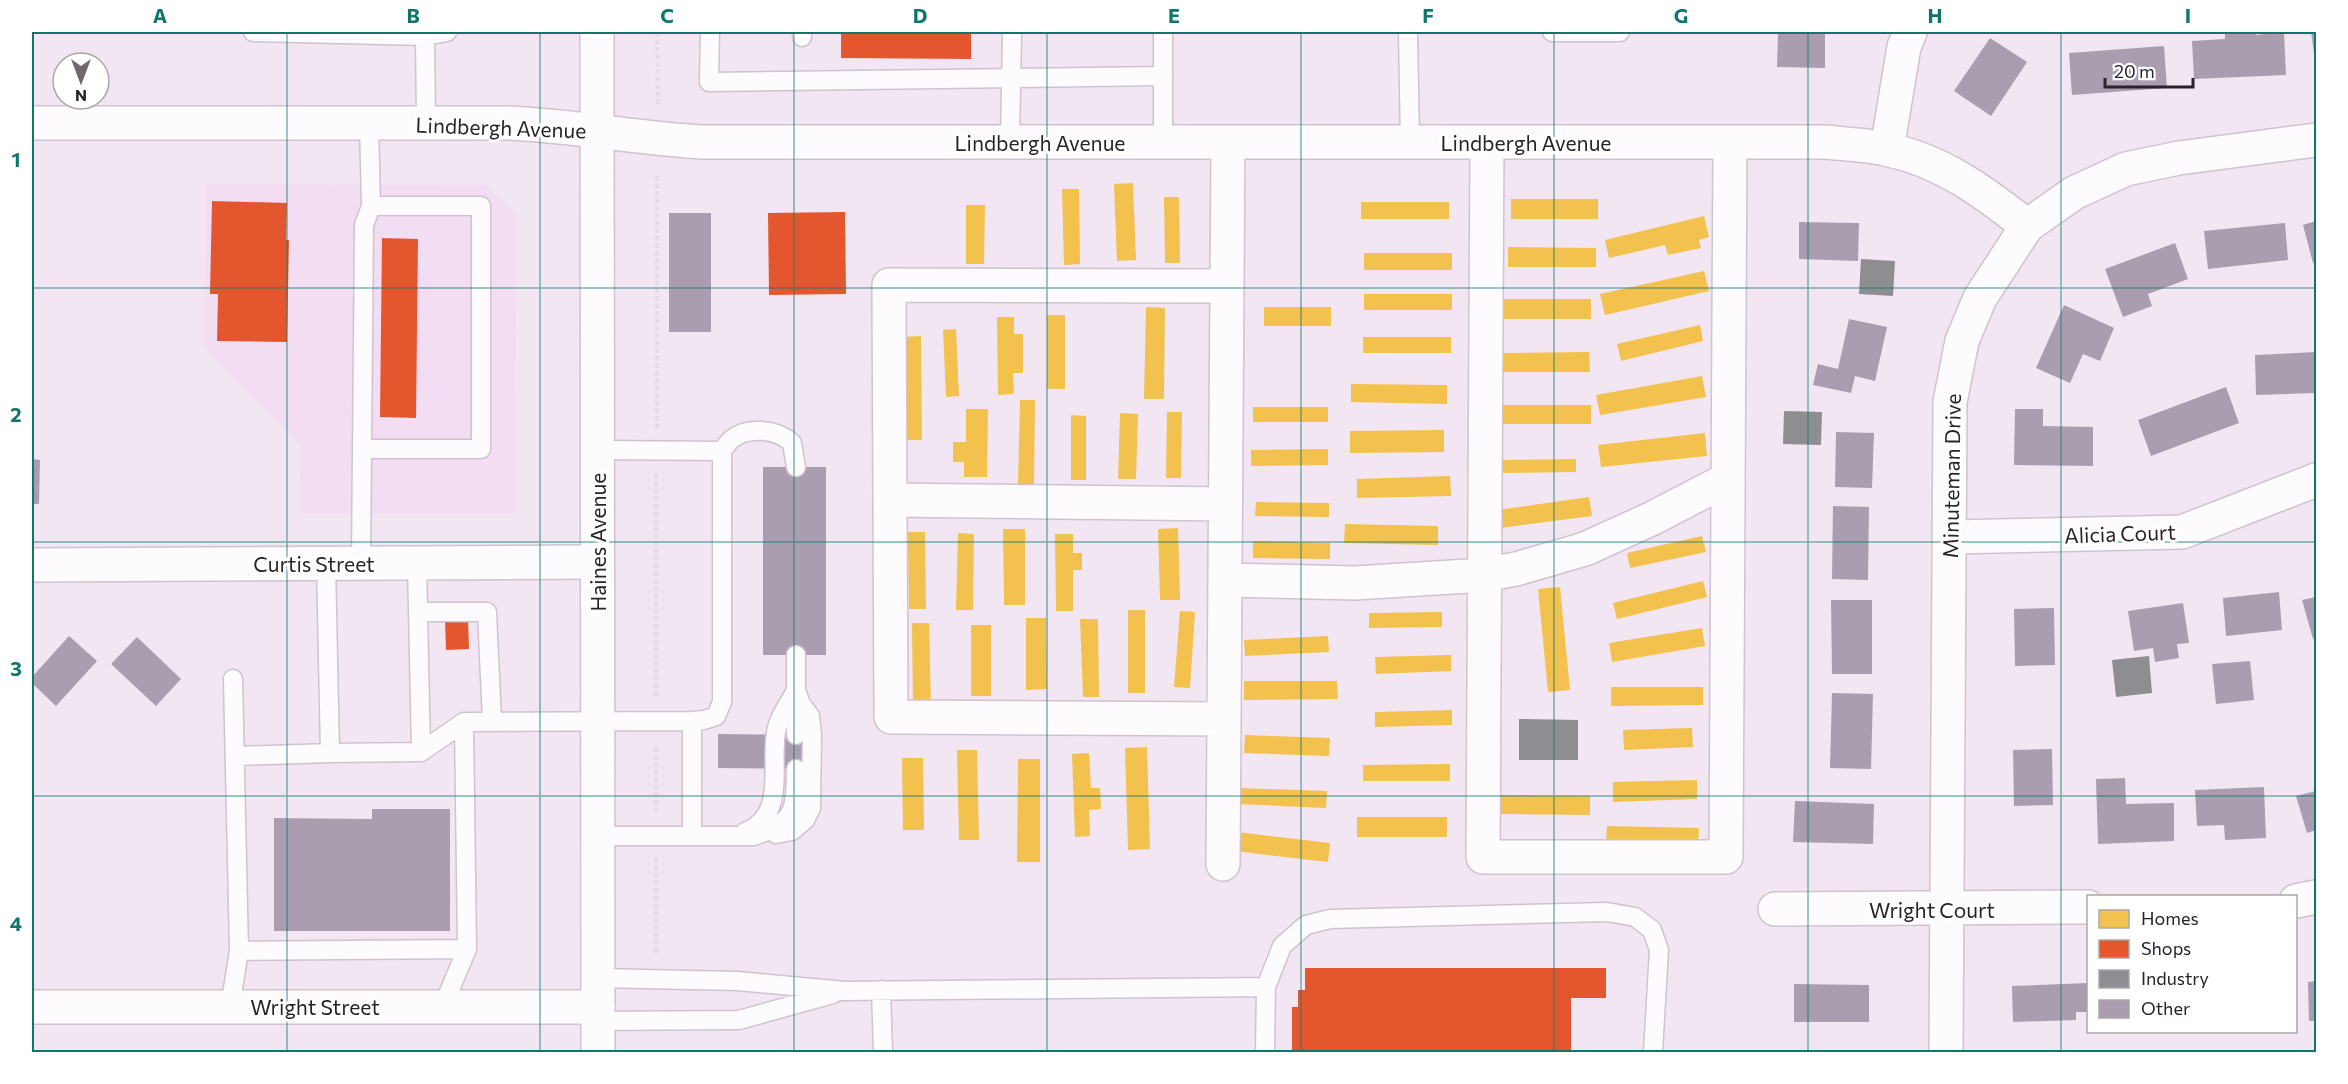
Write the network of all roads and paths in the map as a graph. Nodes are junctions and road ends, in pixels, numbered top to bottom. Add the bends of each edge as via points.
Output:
1 (253, 32) edge
2 (447, 32) edge
3 (597, 32) edge
4 (657, 32) edge
5 (710, 32) edge
6 (1012, 32) edge
7 (1163, 32) edge
8 (1408, 32) edge
9 (1552, 32) edge
10 (1620, 32) edge
11 (1910, 32) edge
12 (425, 36) junction
13 (1163, 76) junction
14 (1011, 78) junction
15 (658, 107) dead end
16 (32, 123) edge
17 (369, 123) junction
18 (426, 123) junction
19 (597, 131) junction
20 (2316, 140) edge
21 (1010, 142) junction
22 (1163, 142) junction
23 (1228, 142) junction
24 (1410, 142) junction
25 (1487, 142) junction
26 (1730, 142) junction
27 (1887, 149) junction
28 (657, 175) dead end
29 (371, 206) junction
30 (2027, 226) junction
31 (1227, 286) junction
32 (362, 449) junction
33 (597, 450) junction
34 (656, 451) junction
35 (722, 451) junction
36 (796, 467) dead end
37 (1728, 479) junction
38 (2316, 480) edge
39 (890, 500) junction
40 (1225, 504) junction
41 (1950, 537) junction
42 (597, 562) junction
43 (326, 563) junction
44 (361, 563) junction
45 (417, 563) junction
46 (32, 565) edge
47 (1484, 575) junction
48 (1225, 580) junction
49 (418, 612) junction
50 (796, 655) dead end
51 (233, 679) dead end
52 (796, 690) junction
53 (1224, 719) junction
54 (597, 720) junction
55 (492, 721) junction
56 (656, 721) junction
57 (692, 721) junction
58 (464, 722) junction
59 (796, 735) dead end
60 (421, 752) junction
61 (330, 753) junction
62 (236, 756) junction
63 (796, 769) dead end
64 (598, 836) junction
65 (656, 836) junction
66 (692, 836) junction
67 (745, 836) junction
68 (1223, 864) dead end
69 (2316, 897) edge
70 (2297, 901) edge
71 (2087, 907) edge
72 (1775, 909) dead end
73 (1946, 909) junction
74 (467, 949) junction
75 (240, 951) junction
76 (656, 979) junction
77 (1266, 987) junction
78 (881, 990) junction
79 (844, 991) junction
80 (443, 1006) junction
81 (32, 1007) edge
82 (230, 1007) junction
83 (598, 1015) edge
84 (884, 1053) edge
85 (1265, 1053) edge
86 (1653, 1053) edge
87 (1946, 1053) edge

1 - 12 lane
2 - 12 lane
3 - 19 street, Haines Avenue
4 - 15 path
5 - 14 lane via 709,82
6 - 14 lane
7 - 13 lane
8 - 24 lane
9 - 10 lane
11 - 27 street
12 - 18 lane
13 - 14 lane
13 - 22 lane
14 - 21 lane
16 - 17 street, Lindbergh Avenue
17 - 18 street, Lindbergh Avenue
17 - 29 lane
18 - 19 street, Lindbergh Avenue via 509,123
19 - 21 street, Lindbergh Avenue via 702,142
19 - 33 street, Haines Avenue
20 - 30 street, Minuteman Drive via 2179,158 2126,170 2074,193
21 - 22 street, Lindbergh Avenue
22 - 23 street, Lindbergh Avenue
23 - 24 street, Lindbergh Avenue
23 - 31 street
24 - 25 street, Lindbergh Avenue
25 - 26 street, Lindbergh Avenue
25 - 47 street
26 - 27 street, Lindbergh Avenue via 1825,142
26 - 37 street
27 - 30 street, Lindbergh Avenue via 1944,168 1983,191
28 - 34 path
29 - 32 lane via 364,225
29 - 32 lane via 481,206 481,450
30 - 41 street, Minuteman Drive via 1980,298 1962,341 1950,402
31 - 39 street via 889,285
31 - 40 street
32 - 44 lane
33 - 34 lane
33 - 42 street, Haines Avenue
34 - 35 lane
34 - 56 path
35 - 36 lane via 731,439 746,432 776,432 792,443
35 - 57 lane via 722,702 716,716
37 - 47 street via 1585,549
37 - 47 street via 1726,856 1483,856
38 - 41 street, Alicia Court via 2182,532
39 - 40 street
39 - 53 street via 891,717
40 - 48 street
41 - 73 street, Minuteman Drive
42 - 45 street, Curtis Street
42 - 54 street, Haines Avenue
43 - 44 street, Curtis Street
43 - 46 street, Curtis Street
43 - 61 lane
44 - 45 street, Curtis Street
45 - 49 lane
47 - 48 street via 1355,583
48 - 53 street
49 - 55 lane via 487,612
49 - 60 lane
50 - 52 lane
51 - 62 lane
52 - 59 lane
52 - 67 lane via 780,715 776,734 774,799 765,818
52 - 67 lane via 810,716 811,808 805,820 792,831
53 - 68 street
54 - 55 lane
54 - 56 lane
54 - 64 street, Haines Avenue
55 - 58 lane
56 - 57 lane
56 - 65 path
57 - 66 lane
58 - 60 lane
58 - 74 lane
60 - 61 lane
61 - 62 lane
62 - 75 lane
63 - 67 lane via 795,802 788,818 771,830
64 - 65 lane
64 - 83 street, Haines Avenue
65 - 66 lane
65 - 76 path
66 - 67 lane
69 - 70 street
71 - 73 street, Wright Court
72 - 73 street, Wright Court
73 - 87 street, Minuteman Drive
74 - 75 lane
74 - 80 lane
75 - 82 lane
76 - 79 lane via 737,981
76 - 83 lane
77 - 78 lane
77 - 85 lane
77 - 86 lane via 1282,946 1306,926 1330,919 1607,912 1625,915 1635,917 1652,930 1659,950
78 - 79 lane
78 - 84 lane
79 - 83 lane via 738,1020
80 - 82 street, Wright Street
80 - 83 street, Wright Street
81 - 82 street, Wright Street

